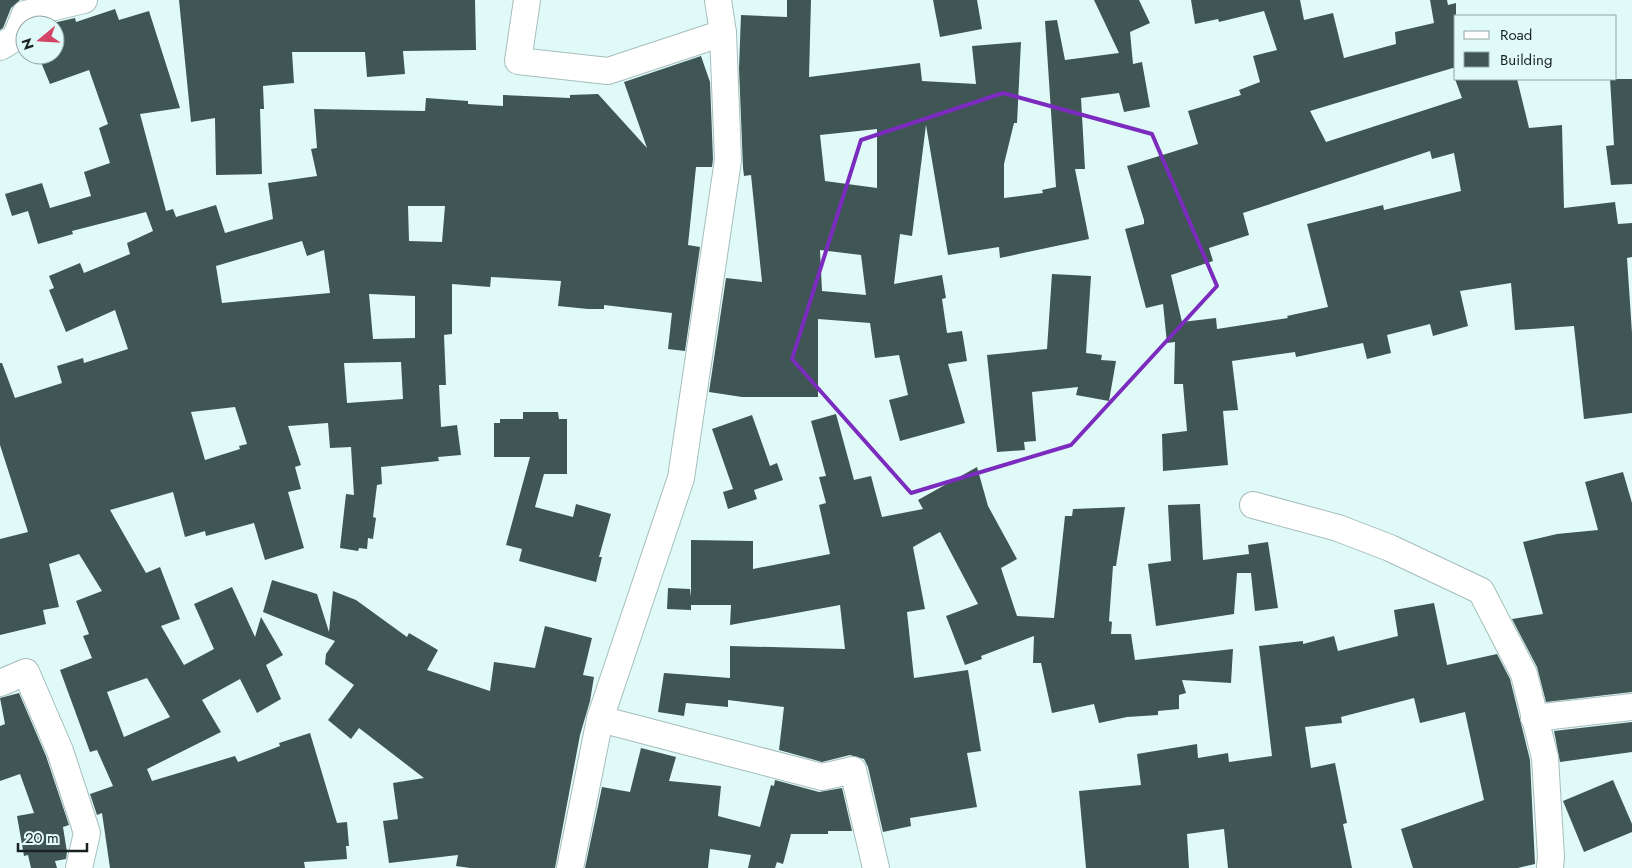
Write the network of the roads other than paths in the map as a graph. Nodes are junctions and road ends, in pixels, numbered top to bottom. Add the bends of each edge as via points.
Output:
1 (84, 0) edge
2 (527, 0) edge
3 (718, 0) edge
4 (723, 33) junction
5 (0, 47) edge
6 (1253, 505) dead end
7 (0, 683) edge
8 (1632, 707) edge
9 (1534, 718) junction
10 (600, 719) junction
11 (79, 868) edge
12 (570, 868) edge
13 (876, 868) edge
14 (1550, 868) edge

1 - 5 street via 25,14 15,38
2 - 4 street via 518,61 608,71
3 - 4 street
4 - 10 street via 728,160 681,478
6 - 9 street via 1338,528 1390,548 1481,591 1524,674
7 - 11 street via 26,672 35,688 87,832
8 - 9 street
9 - 14 street via 1545,758 1552,856
10 - 12 street
10 - 13 street via 822,777 853,770

